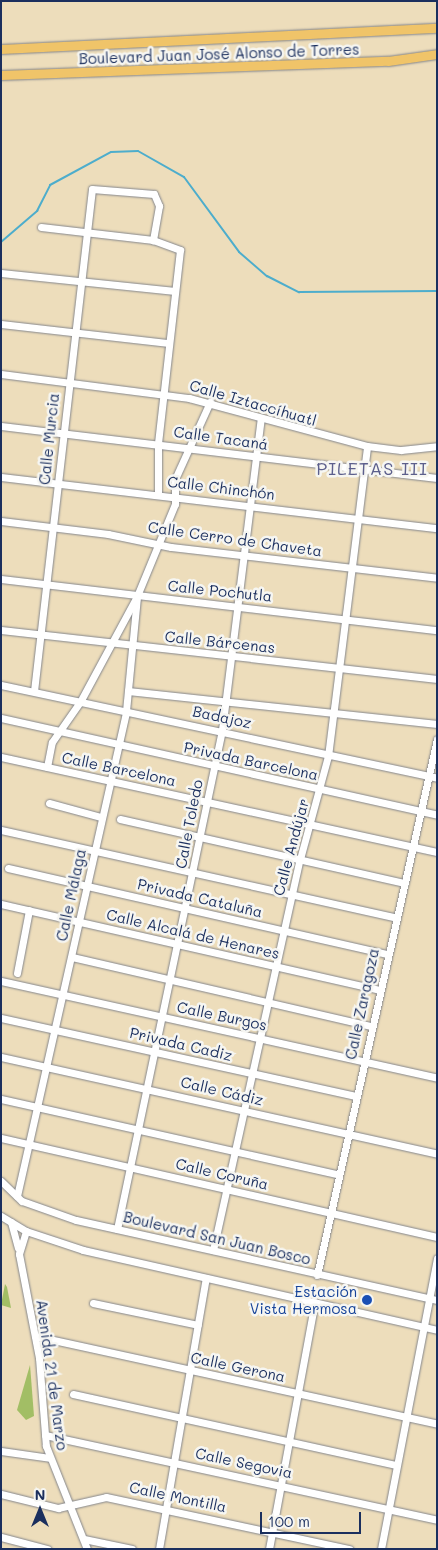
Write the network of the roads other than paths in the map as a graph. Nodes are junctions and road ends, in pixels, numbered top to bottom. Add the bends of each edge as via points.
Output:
1 (437, 28) edge
2 (1, 49) edge
3 (437, 54) edge
4 (1, 75) edge
5 (41, 228) dead end
6 (86, 232) junction
7 (153, 240) junction
8 (1, 273) edge
9 (80, 282) junction
10 (175, 292) junction
11 (1, 324) edge
12 (75, 332) junction
13 (169, 343) junction
14 (1, 374) edge
15 (70, 383) junction
16 (163, 394) junction
17 (210, 402) junction
18 (261, 419) junction
19 (1, 426) edge
20 (63, 433) junction
21 (158, 444) junction
22 (194, 446) junction
23 (367, 446) junction
24 (437, 446) edge
25 (257, 457) junction
26 (364, 470) junction
27 (1, 477) edge
28 (437, 478) edge
29 (58, 484) junction
30 (158, 493) junction
31 (176, 497) junction
32 (250, 505) junction
33 (359, 519) junction
34 (1, 521) edge
35 (53, 527) junction
36 (437, 528) edge
37 (159, 545) junction
38 (244, 555) junction
39 (354, 569) junction
40 (437, 578) edge
41 (1, 579) edge
42 (47, 585) junction
43 (137, 596) junction
44 (238, 607) junction
45 (348, 620) junction
46 (1, 630) edge
47 (437, 630) edge
48 (40, 635) junction
49 (111, 644) junction
50 (133, 646) junction
51 (232, 657) junction
52 (342, 668) junction
53 (437, 679) edge
54 (1, 685) edge
55 (128, 691) junction
56 (34, 692) junction
57 (80, 702) junction
58 (226, 704) junction
59 (126, 711) junction
60 (335, 715) junction
61 (1, 718) edge
62 (437, 724) edge
63 (222, 730) junction
64 (59, 732) junction
65 (437, 738) edge
66 (118, 747) junction
67 (328, 756) junction
68 (1, 757) edge
69 (47, 767) junction
70 (214, 767) junction
71 (433, 778) edge
72 (110, 782) junction
73 (321, 791) junction
74 (206, 802) junction
75 (49, 804) dead end
76 (422, 812) junction
77 (437, 816) edge
78 (101, 817) junction
79 (120, 819) dead end
80 (310, 825) junction
81 (1, 830) edge
82 (199, 837) junction
83 (414, 847) junction
84 (94, 852) junction
85 (437, 852) edge
86 (300, 859) junction
87 (8, 868) dead end
88 (194, 873) junction
89 (405, 883) junction
90 (87, 888) junction
91 (292, 896) junction
92 (1, 904) edge
93 (187, 909) junction
94 (29, 910) junction
95 (395, 917) junction
96 (80, 923) junction
97 (284, 931) junction
98 (179, 943) junction
99 (387, 954) junction
100 (72, 958) junction
101 (277, 967) junction
102 (17, 973) dead end
103 (1, 981) edge
104 (171, 981) junction
105 (379, 990) junction
106 (64, 995) junction
107 (268, 1003) junction
108 (163, 1017) junction
109 (1, 1018) edge
110 (371, 1026) junction
111 (56, 1031) junction
112 (261, 1038) junction
113 (154, 1051) junction
114 (1, 1057) edge
115 (363, 1061) junction
116 (48, 1068) junction
117 (253, 1074) junction
118 (437, 1078) edge
119 (146, 1088) junction
120 (355, 1096) junction
121 (1, 1099) edge
122 (38, 1107) junction
123 (245, 1110) junction
124 (138, 1130) junction
125 (347, 1133) junction
126 (1, 1138) edge
127 (29, 1145) junction
128 (235, 1151) junction
129 (437, 1154) edge
130 (129, 1168) junction
131 (337, 1174) junction
132 (1, 1181) edge
133 (226, 1188) junction
134 (17, 1196) junction
135 (329, 1213) junction
136 (1, 1216) edge
137 (11, 1222) junction
138 (117, 1229) junction
139 (26, 1231) junction
140 (437, 1237) edge
141 (213, 1250) junction
142 (19, 1254) junction
143 (437, 1258) edge
144 (317, 1275) junction
145 (206, 1278) junction
146 (428, 1298) junction
147 (437, 1300) edge
148 (314, 1302) junction
149 (93, 1303) dead end
150 (198, 1325) junction
151 (420, 1327) junction
152 (437, 1330) edge
153 (35, 1336) junction
154 (190, 1371) junction
155 (73, 1394) dead end
156 (297, 1394) junction
157 (183, 1417) junction
158 (403, 1417) junction
159 (437, 1424) edge
160 (45, 1435) junction
161 (289, 1441) junction
162 (1, 1451) edge
163 (50, 1458) junction
164 (174, 1462) junction
165 (395, 1465) junction
166 (281, 1486) junction
167 (1, 1494) edge
168 (70, 1507) junction
169 (388, 1508) junction
170 (166, 1509) junction
171 (437, 1520) edge
172 (272, 1531) junction
173 (1, 1537) edge
174 (84, 1539) junction
175 (47, 1549) edge
176 (87, 1549) edge
177 (132, 1549) edge
178 (159, 1549) edge
179 (269, 1549) edge
180 (349, 1549) edge
181 (380, 1549) edge

1 - 2 main road, Boulevard Juan José Alonso de Torres
3 - 4 main road, Boulevard Juan José Alonso de Torres via 388,61
5 - 6 street
6 - 7 street
6 - 7 street, Calle Murcia via 92,190 150,192 159,206
6 - 9 street, Calle Murcia
7 - 10 street via 180,250
8 - 9 street
9 - 10 street
9 - 12 street, Calle Murcia
10 - 13 street
11 - 12 street
12 - 13 street
12 - 15 street, Calle Murcia
13 - 16 street
14 - 15 street, Calle Iztaccíhuatl
15 - 16 street, Calle Iztaccíhuatl
15 - 20 street, Calle Murcia
16 - 17 street, Calle Iztaccíhuatl
16 - 21 street
17 - 18 street, Calle Iztaccíhuatl
17 - 22 street
18 - 23 street, Calle Iztaccíhuatl
18 - 25 street, Calle Toledo
19 - 20 street, Calle Tacaná
20 - 21 street, Calle Tacaná
20 - 29 street, Calle Murcia
21 - 22 street, Calle Tacaná
21 - 30 street
22 - 25 street, Calle Tacaná
22 - 31 street via 175,479
23 - 24 street, Calle Iztaccíhuatl via 401,450
23 - 26 street, Calle Andújar
25 - 26 street, Calle Tacaná
25 - 32 street, Calle Toledo
26 - 28 street, Calle Tacaná
26 - 33 street, Calle Andújar
27 - 29 street, Calle Chinchón
29 - 30 street, Calle Chinchón
29 - 35 street, Calle Murcia
30 - 31 street, Calle Chinchón
31 - 32 street, Calle Chinchón
31 - 37 street
32 - 33 street, Calle Chinchón
32 - 38 street, Calle Toledo
33 - 36 street, Calle Chinchón
33 - 39 street, Calle Andújar
34 - 35 street, Calle Cerro de Chaveta
35 - 37 street, Calle Cerro de Chaveta
35 - 42 street, Calle Murcia
37 - 38 street, Calle Cerro de Chaveta
37 - 43 street
38 - 39 street, Calle Cerro de Chaveta
38 - 44 street, Calle Toledo
39 - 40 street, Calle Cerro de Chaveta
39 - 45 street, Calle Andújar
41 - 42 street, Calle Pochutla
42 - 43 street, Calle Pochutla
42 - 48 street, Calle Murcia
43 - 44 street, Calle Pochutla
43 - 49 street
43 - 50 street, Calle Málaga
44 - 45 street, Calle Pochutla
44 - 51 street, Calle Toledo
45 - 47 street, Calle Pochutla
45 - 52 street, Calle Andújar
46 - 48 street, Calle Bárcenas
48 - 49 street, Calle Bárcenas
48 - 56 street, Calle Murcia
49 - 50 street, Calle Bárcenas
49 - 57 street
50 - 51 street, Calle Bárcenas
50 - 55 street, Calle Málaga
51 - 52 street, Calle Bárcenas
51 - 58 street, Calle Toledo
52 - 53 street, Calle Bárcenas
52 - 60 street, Calle Andújar
54 - 56 street, Badajoz
55 - 58 street
55 - 59 street, Calle Málaga
56 - 57 street, Badajoz
57 - 59 street, Badajoz
57 - 64 street
58 - 60 street
58 - 63 street, Calle Toledo
59 - 63 street, Badajoz
59 - 66 street, Calle Málaga
60 - 62 street
60 - 67 street, Calle Andújar
61 - 64 street, Privada Barcelona
63 - 67 street, Badajoz
63 - 70 street, Calle Toledo
64 - 66 street, Privada Barcelona
64 - 69 street via 52,742
65 - 71 street, Calle Zaragoza
66 - 70 street, Privada Barcelona
66 - 72 street, Calle Málaga
67 - 71 street, Badajoz
67 - 73 street, Calle Andújar
68 - 69 street, Calle Barcelona
69 - 72 street, Calle Barcelona
70 - 73 street, Privada Barcelona
70 - 74 street, Calle Toledo
71 - 76 street, Calle Zaragoza
72 - 74 street, Calle Barcelona
72 - 78 street, Calle Málaga
73 - 76 street, Privada Barcelona
73 - 80 street, Calle Andújar
74 - 80 street, Calle Barcelona
74 - 82 street, Calle Toledo
75 - 78 street
76 - 77 street, Privada Barcelona
76 - 83 street, Calle Zaragoza
78 - 84 street, Calle Málaga
79 - 82 street
80 - 83 street, Calle Barcelona
80 - 86 street, Calle Andújar
81 - 84 street
82 - 86 street
82 - 88 street, Calle Toledo
83 - 85 street, Calle Barcelona
83 - 89 street, Calle Zaragoza
84 - 88 street
84 - 90 street, Calle Málaga
86 - 89 street
86 - 91 street, Calle Andújar
87 - 90 street, Privada Cataluña
88 - 91 street
88 - 93 street, Calle Toledo
89 - 95 street, Calle Zaragoza
90 - 93 street, Privada Cataluña
90 - 96 street, Calle Málaga
91 - 95 street
91 - 97 street, Calle Andújar
92 - 94 street, Calle Alcalá de Henares
93 - 97 street, Privada Cataluña
93 - 98 street, Calle Toledo
94 - 96 street, Calle Alcalá de Henares
94 - 102 street
95 - 99 street, Calle Zaragoza
96 - 98 street, Calle Alcalá de Henares
96 - 100 street, Calle Málaga
97 - 99 street, Privada Cataluña
97 - 101 street, Calle Andújar
98 - 101 street, Calle Alcalá de Henares
98 - 104 street, Calle Toledo
99 - 105 street, Calle Zaragoza
100 - 104 street
100 - 106 street, Calle Málaga
101 - 105 street, Calle Alcalá de Henares
101 - 107 street, Calle Andújar
103 - 106 street, Calle Burgos
104 - 107 street
104 - 108 street, Calle Toledo
105 - 110 street, Calle Zaragoza
106 - 108 street, Calle Burgos
106 - 111 street, Calle Málaga
107 - 110 street
107 - 112 street, Calle Andújar
108 - 112 street, Calle Burgos
108 - 113 street, Calle Toledo
109 - 111 street, Privada Cadiz
110 - 115 street, Calle Zaragoza
111 - 113 street, Privada Cadiz
111 - 116 street, Calle Málaga
112 - 115 street, Calle Burgos
112 - 117 street, Calle Andújar
113 - 117 street, Privada Cadiz
113 - 119 street, Calle Toledo
114 - 116 street, Calle Cádiz
115 - 118 street, Calle Burgos
115 - 120 street, Calle Zaragoza
116 - 119 street, Calle Cádiz
116 - 122 street, Calle Málaga
117 - 120 street, Privada Cadiz
117 - 123 street, Calle Andújar
119 - 123 street, Calle Cádiz
119 - 124 street, Calle Toledo
120 - 125 street, Calle Zaragoza
121 - 122 street
122 - 124 street
122 - 127 street, Calle Málaga
123 - 125 street, Calle Cádiz
123 - 128 street, Calle Andújar
124 - 128 street
124 - 130 street, Calle Toledo
125 - 129 street, Calle Cádiz
125 - 131 street, Calle Zaragoza
126 - 127 street, Calle Coruña
127 - 130 street, Calle Coruña
127 - 134 street, Calle Málaga
128 - 131 street
128 - 133 street, Calle Andújar
130 - 133 street, Calle Coruña
130 - 138 street, Calle Toledo
131 - 135 street, Calle Zaragoza
132 - 134 street, Boulevard San Juan Bosco
133 - 135 street, Calle Coruña
133 - 141 street, Calle Andújar
134 - 138 street, Boulevard San Juan Bosco via 36,1208
135 - 140 street, Calle Coruña
135 - 144 street, Calle Zaragoza
136 - 137 street
137 - 139 street
137 - 142 street
138 - 141 street, Boulevard San Juan Bosco
139 - 142 street, Avenida 21 de Marzo
139 - 145 street via 84,1250
141 - 144 street, Boulevard San Juan Bosco
142 - 153 street, Avenida 21 de Marzo
143 - 146 street
144 - 146 street, Boulevard San Juan Bosco
145 - 148 street
145 - 150 street
146 - 147 street, Boulevard San Juan Bosco
146 - 151 street
148 - 151 street
148 - 156 street
149 - 150 street
150 - 154 street
151 - 152 street
151 - 158 street
153 - 154 street, Calle Gerona
153 - 160 street, Avenida 21 de Marzo
154 - 156 street, Calle Gerona
154 - 157 street
155 - 157 street
156 - 158 street, Calle Gerona
156 - 161 street
157 - 161 street
157 - 164 street
158 - 159 street, Calle Gerona
158 - 165 street
160 - 163 street, Avenida 21 de Marzo
160 - 164 street, Calle Segovia
161 - 165 street
161 - 166 street
162 - 163 street
163 - 168 street, Avenida 21 de Marzo
164 - 166 street, Calle Segovia
164 - 170 street
165 - 169 street
166 - 169 street, Calle Segovia
166 - 172 street
167 - 168 street, Calle Montilla
168 - 170 street, Calle Montilla via 106,1497
168 - 174 street, Avenida 21 de Marzo
169 - 171 street, Calle Segovia
169 - 181 street
170 - 172 street, Calle Montilla
170 - 178 street
172 - 179 street
172 - 180 street, Calle Montilla
173 - 175 street
174 - 176 street, Avenida 21 de Marzo
174 - 177 street

